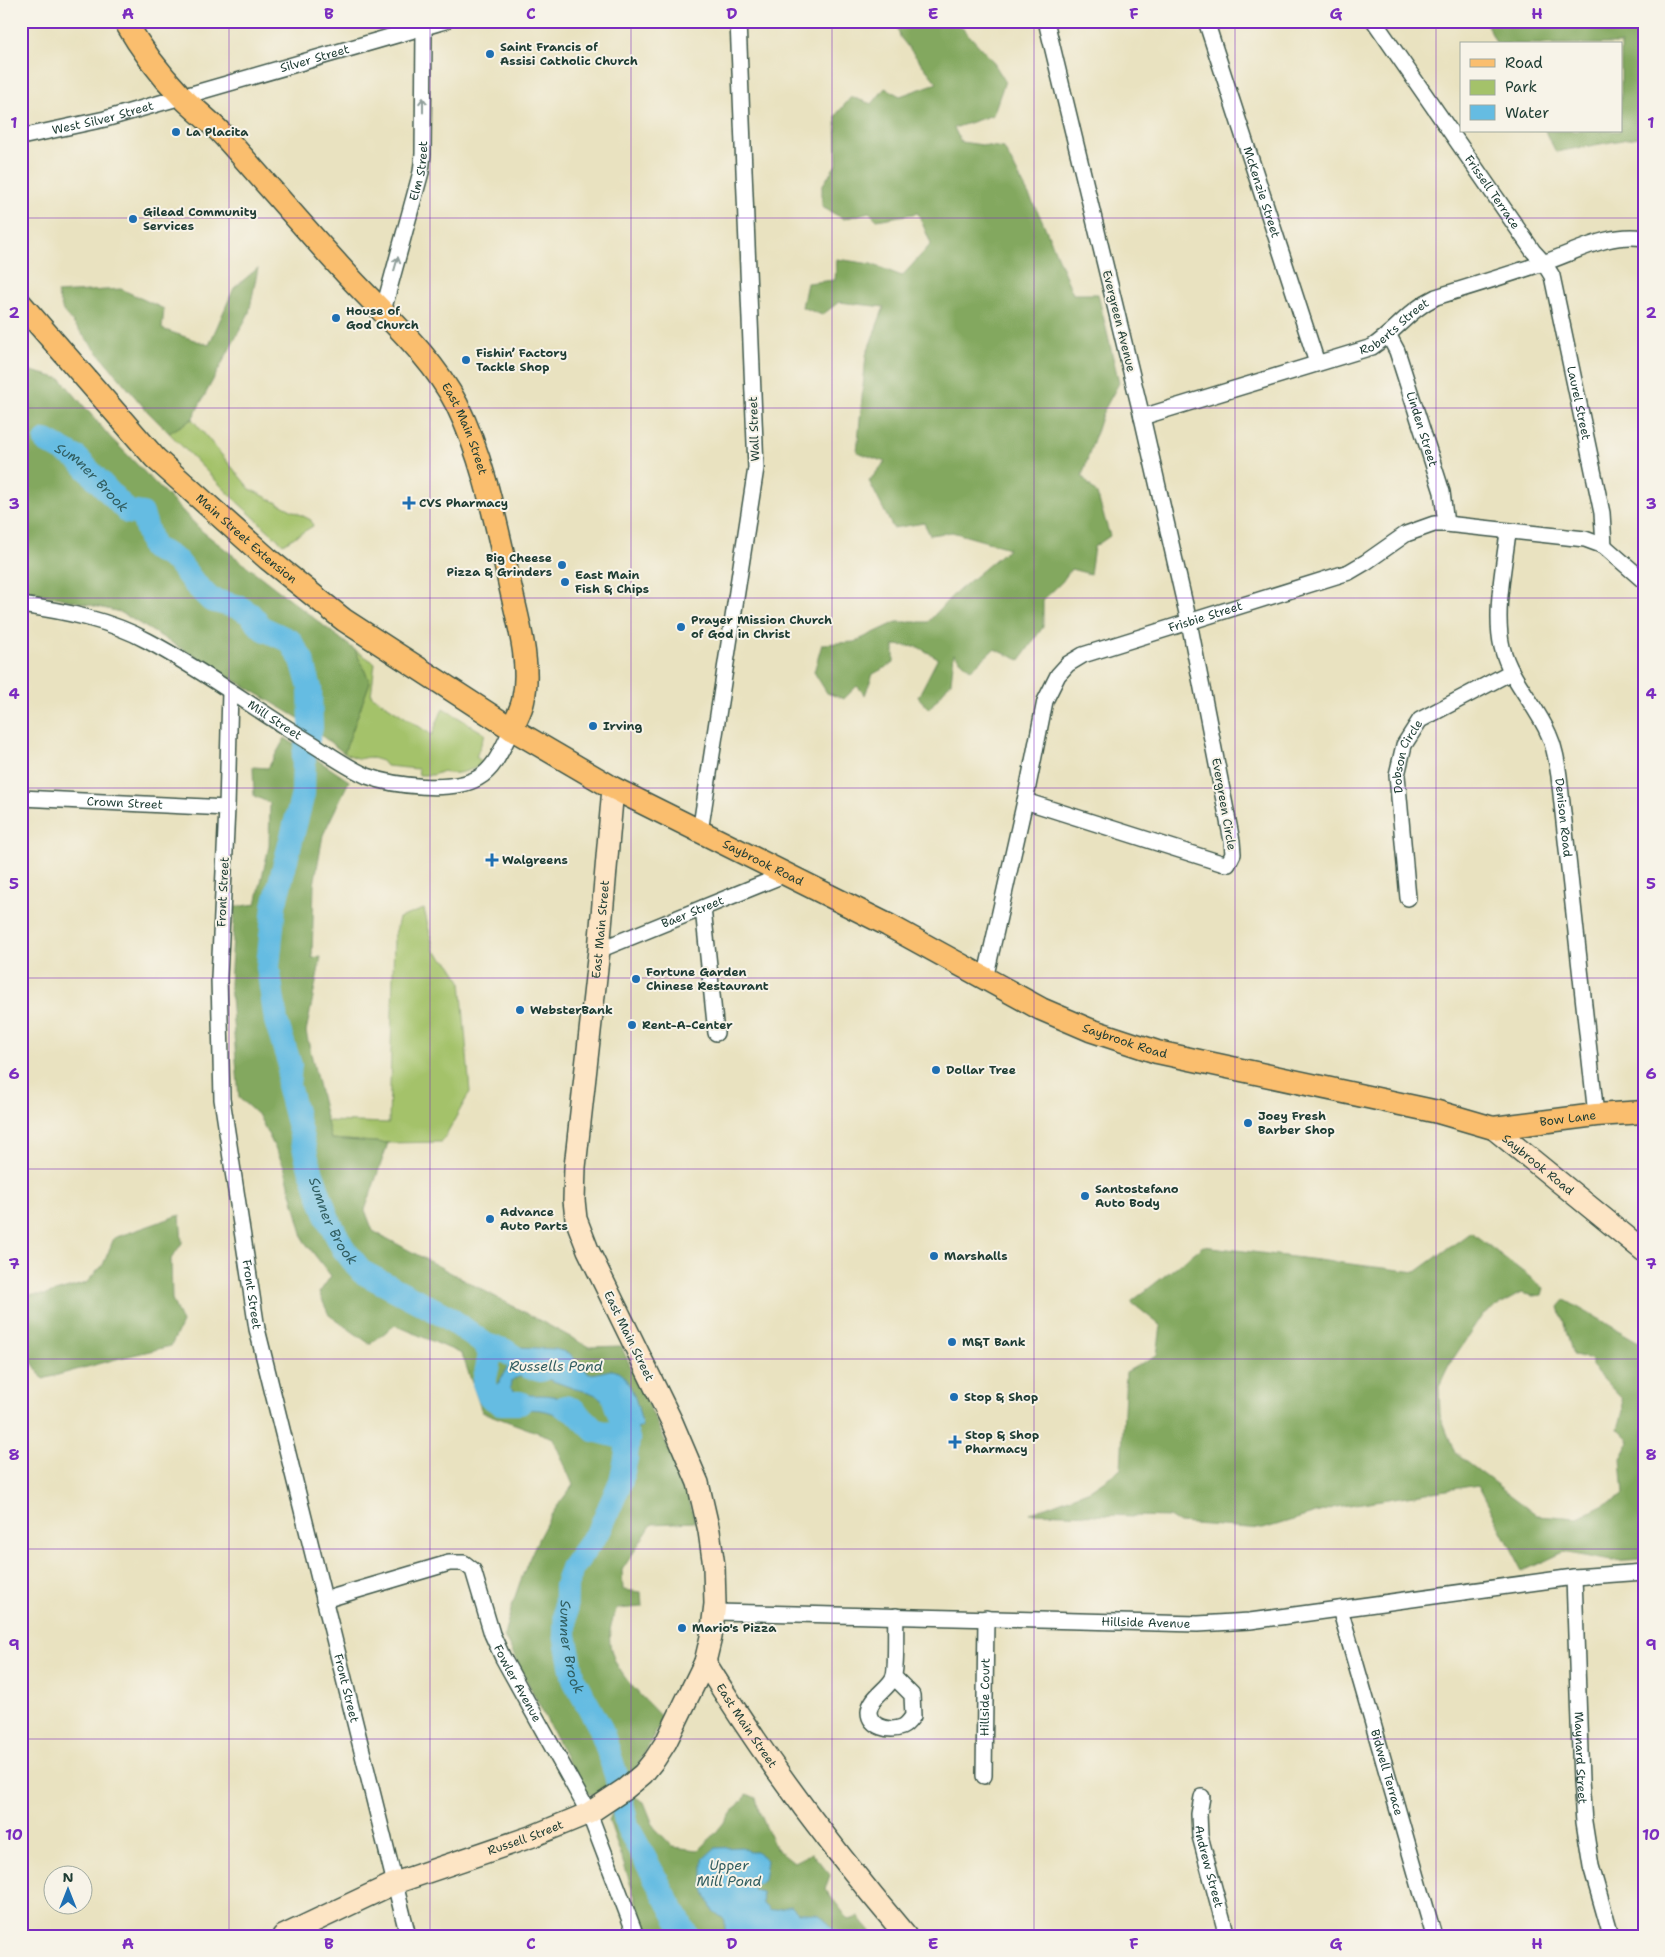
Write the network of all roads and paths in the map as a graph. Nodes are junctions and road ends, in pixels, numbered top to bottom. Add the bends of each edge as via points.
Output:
1 (125, 21) edge
2 (445, 21) edge
3 (738, 21) edge
4 (1046, 21) edge
5 (1206, 21) edge
6 (1374, 21) edge
7 (424, 27) junction
8 (183, 98) junction
9 (21, 137) edge
10 (1644, 238) edge
11 (1544, 262) junction
12 (21, 304) edge
13 (383, 311) junction
14 (1389, 336) junction
15 (1317, 363) junction
16 (1142, 417) junction
17 (1446, 524) junction
18 (1508, 532) junction
19 (1604, 546) junction
20 (1644, 581) edge
21 (21, 605) edge
22 (1189, 622) junction
23 (1511, 672) junction
24 (230, 691) junction
25 (512, 728) junction
26 (613, 788) junction
27 (21, 798) edge
28 (1025, 801) junction
29 (227, 808) junction
30 (700, 832) junction
31 (786, 874) junction
32 (1408, 898) dead end
33 (703, 908) junction
34 (599, 950) junction
35 (985, 979) junction
36 (716, 1033) dead end
37 (1644, 1112) edge
38 (1596, 1115) junction
39 (1493, 1128) junction
40 (1644, 1251) edge
41 (1644, 1572) edge
42 (1574, 1577) junction
43 (324, 1600) junction
44 (1340, 1609) junction
45 (716, 1612) junction
46 (896, 1616) junction
47 (986, 1618) junction
48 (705, 1662) junction
49 (894, 1677) dead end
50 (984, 1776) dead end
51 (1202, 1797) dead end
52 (589, 1813) junction
53 (395, 1883) junction
54 (283, 1936) edge
55 (408, 1936) edge
56 (636, 1936) edge
57 (906, 1936) edge
58 (1227, 1936) edge
59 (1434, 1936) edge
60 (1611, 1936) edge

1 - 8 main road, East Main Street via 146,56
2 - 7 street, Silver Street
3 - 30 street, Wall Street via 756,468
4 - 16 street, Evergreen Avenue
5 - 15 street, McKenzie Street
6 - 11 street, Frissell Terrace via 1533,251
7 - 8 street, Silver Street
13 -> 7 street, Elm Street via 421,172
8 - 9 street, West Silver Street via 105,120
8 - 13 main road, East Main Street via 221,133
10 - 11 street, Roberts Street via 1609,239
11 - 14 street, Roberts Street via 1420,304
11 - 19 street, Laurel Street via 1552,276 1602,513
12 - 25 main road, Main Street Extension via 155,458 268,559 344,620
13 - 25 main road, East Main Street via 442,380 475,448 500,541 524,655 525,692
14 - 15 street, Roberts Street via 1372,347
14 - 17 street, Linden Street via 1397,351 1442,492
15 - 16 street, Roberts Street
16 - 22 street, Evergreen Avenue
17 - 18 street, Frisbie Street
17 - 22 street, Frisbie Street via 1434,524 1406,534 1349,572
18 - 19 street, Frisbie Street via 1585,539
18 - 23 street, Denison Road via 1500,614 1503,648
19 - 20 street, Frisbie Street
21 - 24 street, Mill Street via 106,623 128,631
22 - 28 street, Frisbie Street via 1083,656 1068,664 1045,702
22 - 28 street, Evergreen Circle via 1232,841 1230,862 1216,862
23 - 32 street, Dobson Circle via 1420,720 1404,745 1397,775
23 - 38 street, Denison Road via 1555,748
24 - 25 street, Mill Street via 365,775 392,783 434,786 470,782 491,766
24 - 29 street, Front Street
25 - 26 main road
26 - 30 main road, Saybrook Road
26 - 34 main road, East Main Street
27 - 29 street, Crown Street
28 - 35 street, Frisbie Street
29 - 43 street, Front Street via 219,978 222,1100 257,1329
30 - 31 main road, Saybrook Road
31 - 33 street, Baer Street
31 - 35 main road, Saybrook Road
33 - 34 street, Baer Street
33 - 36 street
34 - 45 main road, East Main Street via 576,1144 576,1219 605,1289 672,1422 698,1482 714,1566
35 - 39 main road, Saybrook Road via 1041,1009 1148,1050 1438,1112
37 - 38 main road, Bow Lane
38 - 39 main road, Bow Lane
39 - 40 main road, Saybrook Road
41 - 42 street, Hillside Avenue
42 - 44 street, Hillside Avenue
42 - 60 street, Maynard Street via 1584,1822 1591,1866
43 - 52 street, Fowler Avenue via 450,1563 468,1566 475,1575 484,1611 503,1658
43 - 53 street, Front Street
44 - 47 street, Hillside Avenue via 1198,1624
44 - 59 street, Bidwell Terrace
45 - 46 street, Hillside Avenue
45 - 48 main road, East Main Street
46 - 47 street, Hillside Avenue
46 - 49 street
47 - 50 street, Hillside Court
48 - 52 main road, Russell Street via 666,1742 643,1774
48 - 57 main road, East Main Street via 811,1816 860,1882
51 - 58 street, Andrew Street via 1200,1836
52 - 53 main road, Russell Street via 534,1836
52 - 56 street, Fowler Avenue
53 - 54 main road, Russell Street
53 - 55 street, Front Street

